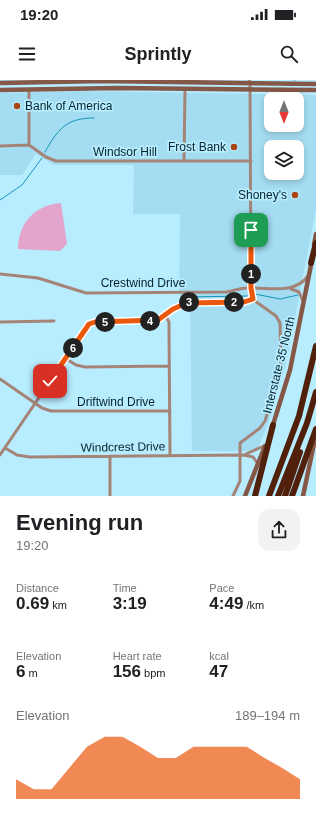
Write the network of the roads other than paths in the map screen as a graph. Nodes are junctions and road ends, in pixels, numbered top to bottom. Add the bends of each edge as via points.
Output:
1 (83, 81) edge
2 (180, 81) edge
3 (251, 81) edge
4 (54, 82) junction
5 (209, 82) junction
6 (0, 83) edge
7 (316, 84) edge
8 (83, 89) junction
9 (185, 89) junction
10 (250, 89) junction
11 (0, 90) edge
12 (30, 90) junction
13 (316, 90) edge
14 (29, 145) junction
15 (0, 146) edge
16 (184, 161) junction
17 (251, 161) junction
18 (316, 234) edge
19 (316, 243) edge
20 (311, 263) junction
21 (0, 274) edge
22 (309, 274) junction
23 (251, 288) junction
24 (287, 288) junction
25 (253, 299) junction
26 (304, 303) junction
27 (165, 316) junction
28 (54, 321) dead end
29 (0, 322) edge
30 (316, 346) edge
31 (65, 358) junction
32 (169, 366) junction
33 (0, 379) edge
34 (316, 392) edge
35 (35, 403) junction
36 (170, 411) junction
37 (307, 423) junction
38 (273, 425) junction
39 (316, 429) edge
40 (316, 434) edge
41 (266, 445) junction
42 (5, 448) junction
43 (0, 455) edge
44 (242, 455) junction
45 (110, 456) junction
46 (170, 456) junction
47 (258, 464) junction
48 (281, 466) junction
49 (110, 496) edge
50 (233, 496) edge
51 (245, 496) edge
52 (255, 496) edge
53 (265, 496) edge
54 (269, 496) edge
55 (278, 496) edge
56 (286, 496) edge
57 (292, 496) edge
58 (303, 496) edge

1 - 2 main road
1 - 4 main road
1 - 8 street
2 - 5 main road
3 - 5 main road
3 - 7 main road
3 - 10 street
4 - 6 main road
4 - 12 main road via 33,86
5 - 9 main road via 187,85
8 - 9 main road
8 - 12 main road
9 - 10 main road
9 - 16 street
10 - 13 main road
10 - 17 street
11 - 12 main road
12 - 14 street
14 - 15 street
14 - 16 street, Windsor Hill via 56,161
16 - 17 street, Windsor Hill
17 - 23 street
18 - 20 main road, Interstate 35 North
19 - 20 highway
20 - 22 main road, Interstate 35 North
21 - 23 street, Crestwind Drive via 38,278 86,293 226,292
22 - 24 street, Crestwind Drive via 298,286
22 - 26 main road, Interstate 35 North
23 - 24 street, Crestwind Drive
23 - 25 street
24 - 26 street via 299,292
25 - 27 street via 244,302 181,304
25 - 44 street via 276,316 280,323 281,369 265,421 240,443
26 - 38 main road, Interstate 35 North via 290,370
27 - 31 street via 154,321 89,324
27 - 32 street via 169,322
28 - 29 street
30 - 48 highway via 304,400
31 - 32 street via 85,367
31 - 35 street
32 - 36 street
33 - 35 street, Driftwind Drive
34 - 37 highway
35 - 36 street, Driftwind Drive via 60,412
35 - 42 street
36 - 46 street
37 - 55 highway
37 - 56 highway
38 - 41 main road, Interstate 35 North
38 - 52 highway
39 - 57 highway
40 - 58 main road
41 - 44 street, Windcrest Drive via 260,450
41 - 47 main road, Interstate 35 North
42 - 43 street
42 - 45 street, Windcrest Drive via 25,457
44 - 46 street, Windcrest Drive
44 - 47 street via 253,457
44 - 50 street via 240,481
45 - 46 street, Windcrest Drive
45 - 49 street
47 - 51 main road, Interstate 35 North
48 - 53 highway
48 - 54 highway

